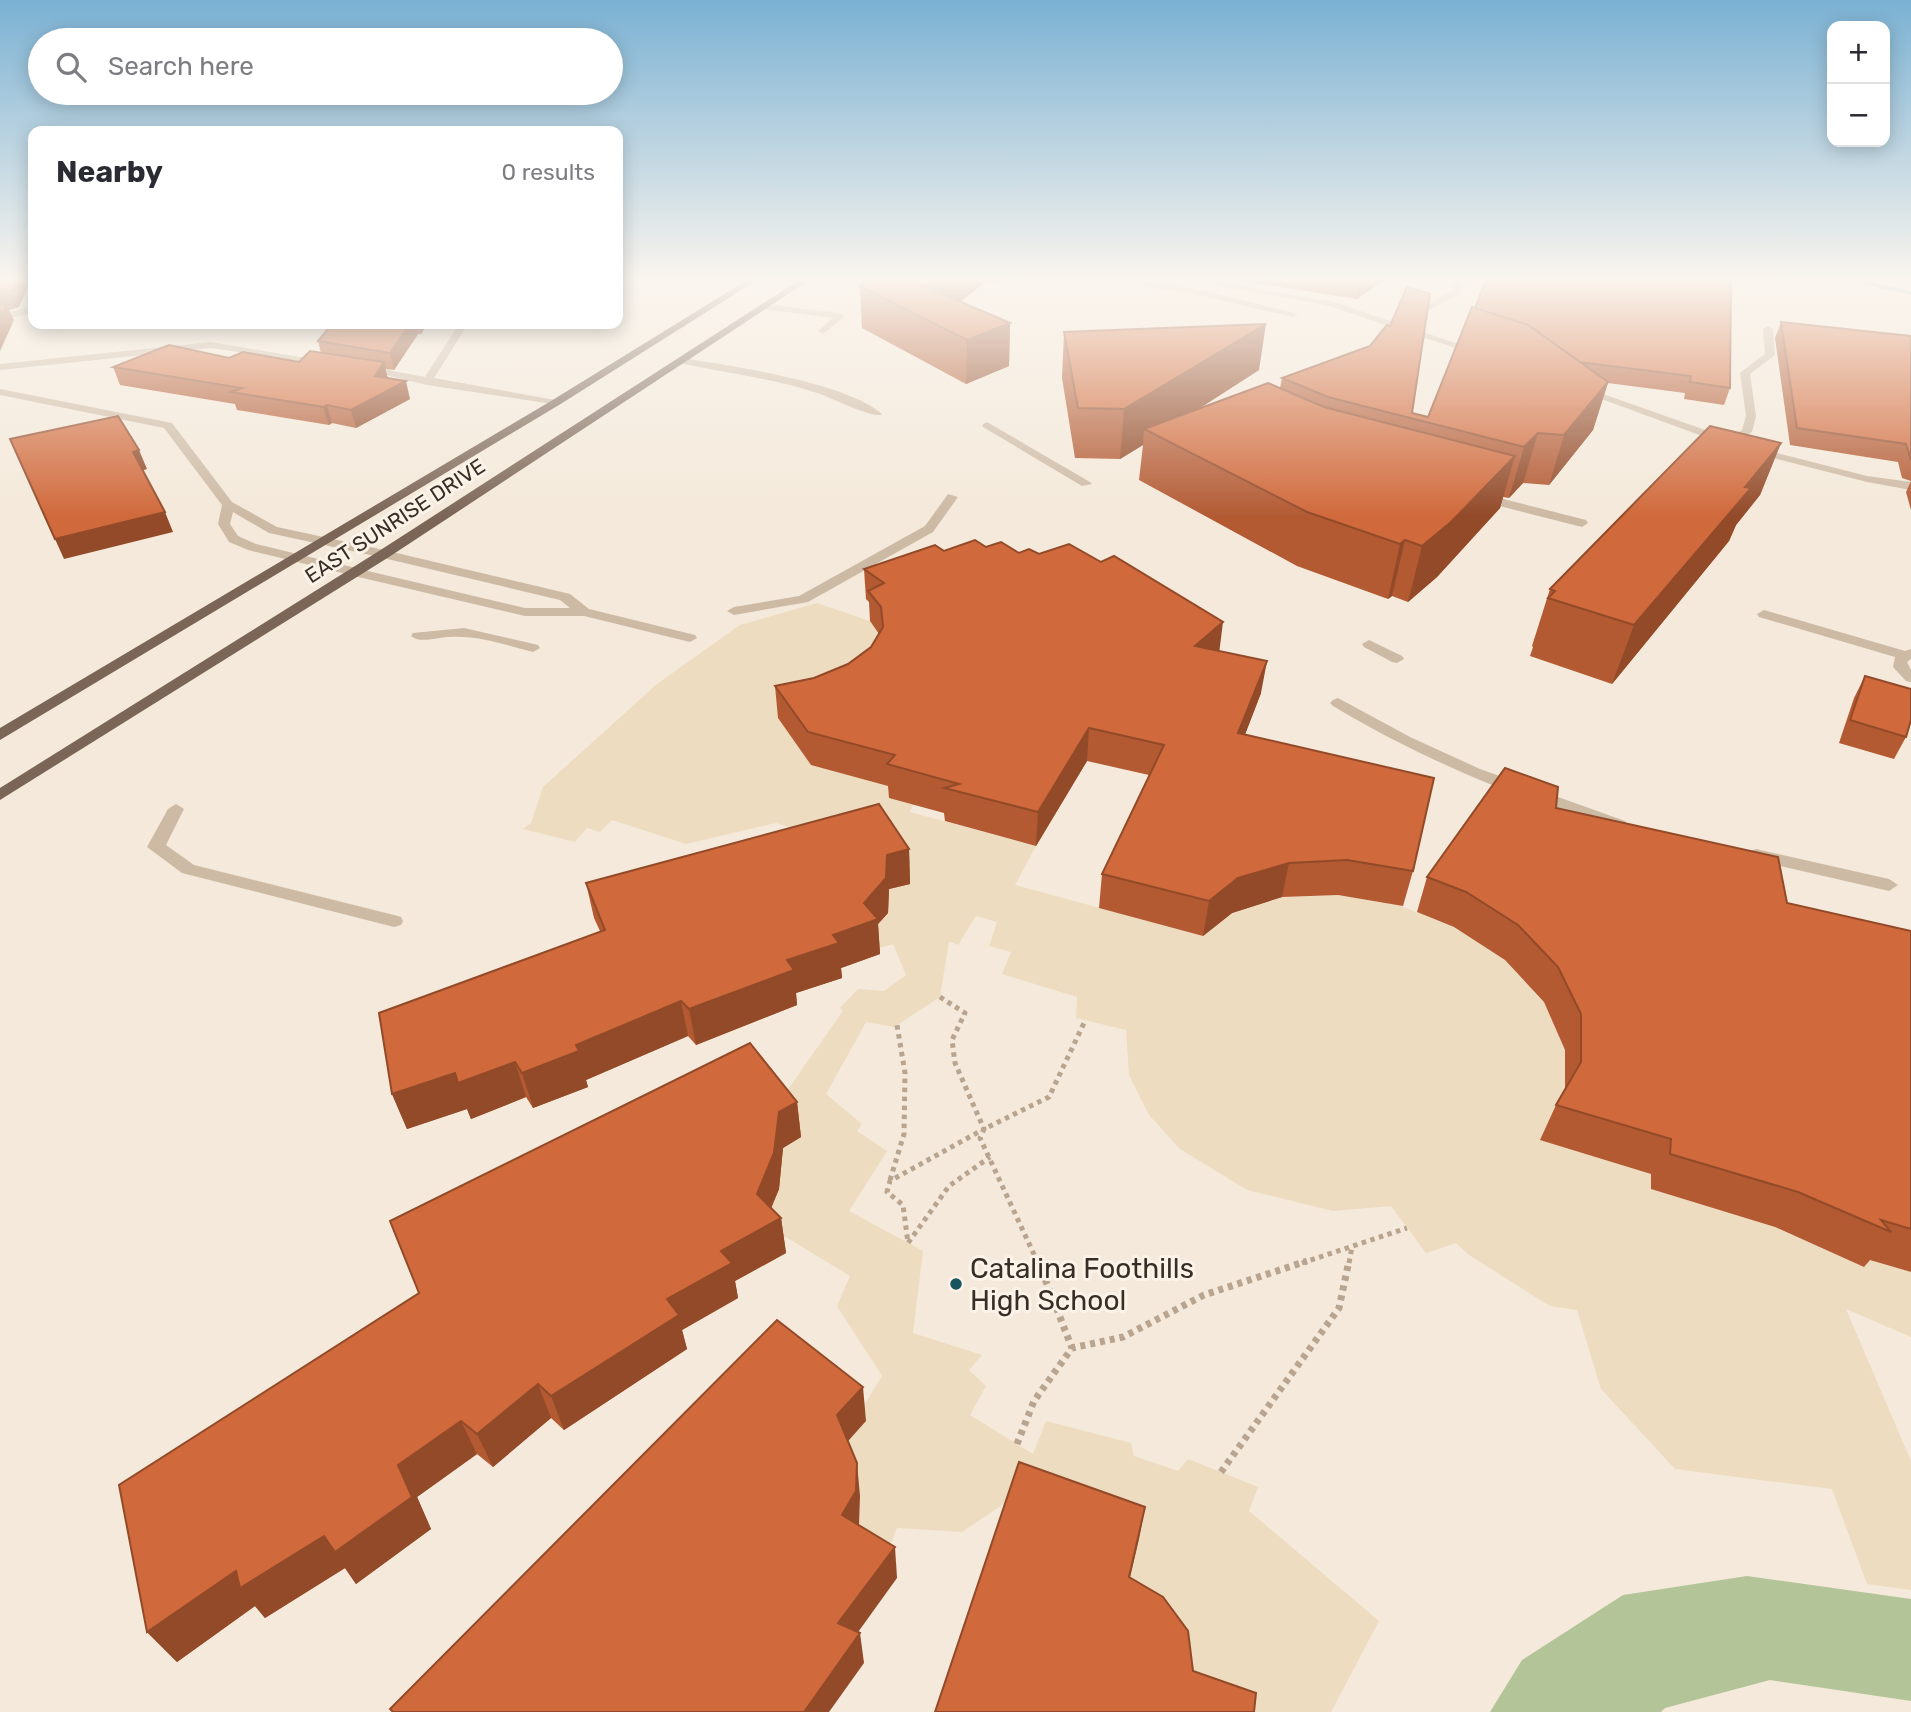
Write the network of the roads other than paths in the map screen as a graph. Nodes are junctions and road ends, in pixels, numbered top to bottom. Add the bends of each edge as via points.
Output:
1 (97, 357) edge
2 (288, 357) edge
3 (443, 357) edge
4 (629, 357) edge
5 (690, 357) edge
6 (1767, 357) edge
7 (682, 362) junction
8 (340, 365) edge
9 (0, 367) edge
10 (352, 367) edge
11 (427, 382) junction
12 (1571, 386) edge
13 (0, 392) edge
14 (555, 403) junction
15 (877, 414) dead end
16 (987, 425) dead end
17 (1728, 442) junction
18 (1086, 484) dead end
19 (1911, 486) edge
20 (1461, 493) edge
21 (952, 497) dead end
22 (228, 505) junction
23 (1582, 523) dead end
24 (326, 540) junction
25 (384, 554) junction
26 (296, 558) junction
27 (355, 572) junction
28 (734, 611) dead end
29 (584, 612) junction
30 (1764, 614) dead end
31 (418, 636) dead end
32 (690, 638) dead end
33 (1369, 644) dead end
34 (533, 648) dead end
35 (1908, 654) edge
36 (1397, 659) dead end
37 (1911, 678) edge
38 (1338, 703) dead end
39 (0, 735) edge
40 (0, 795) edge
41 (176, 809) dead end
42 (1631, 827) edge
43 (1740, 852) edge
44 (1889, 885) dead end
45 (394, 921) dead end

1 - 9 street
2 - 8 street
3 - 11 street
4 - 14 main road, EAST SUNRISE DRIVE
5 - 7 main road, EAST SUNRISE DRIVE
6 - 17 street via 1745,373 1751,416 1747,432
7 - 15 street via 758,373 807,386 848,398
7 - 25 main road, EAST SUNRISE DRIVE
10 - 11 street
11 - 14 street
12 - 17 street
13 - 22 street via 168,425
14 - 24 main road, EAST SUNRISE DRIVE
16 - 18 street
17 - 19 street
20 - 23 street
21 - 28 street via 929,529 803,599
22 - 24 street via 273,530
22 - 26 street via 224,524 233,539
24 - 25 street
24 - 26 main road, EAST SUNRISE DRIVE
25 - 27 main road, EAST SUNRISE DRIVE
25 - 29 street via 565,597
26 - 27 street
26 - 39 main road, EAST SUNRISE DRIVE
27 - 29 street via 525,612
27 - 40 main road, EAST SUNRISE DRIVE
29 - 32 street
30 - 35 street
31 - 34 street via 447,630 478,632
33 - 36 street
35 - 37 street via 1900,660 1900,667
38 - 42 street via 1380,729 1468,770
41 - 45 street via 156,846 187,869
43 - 44 street

